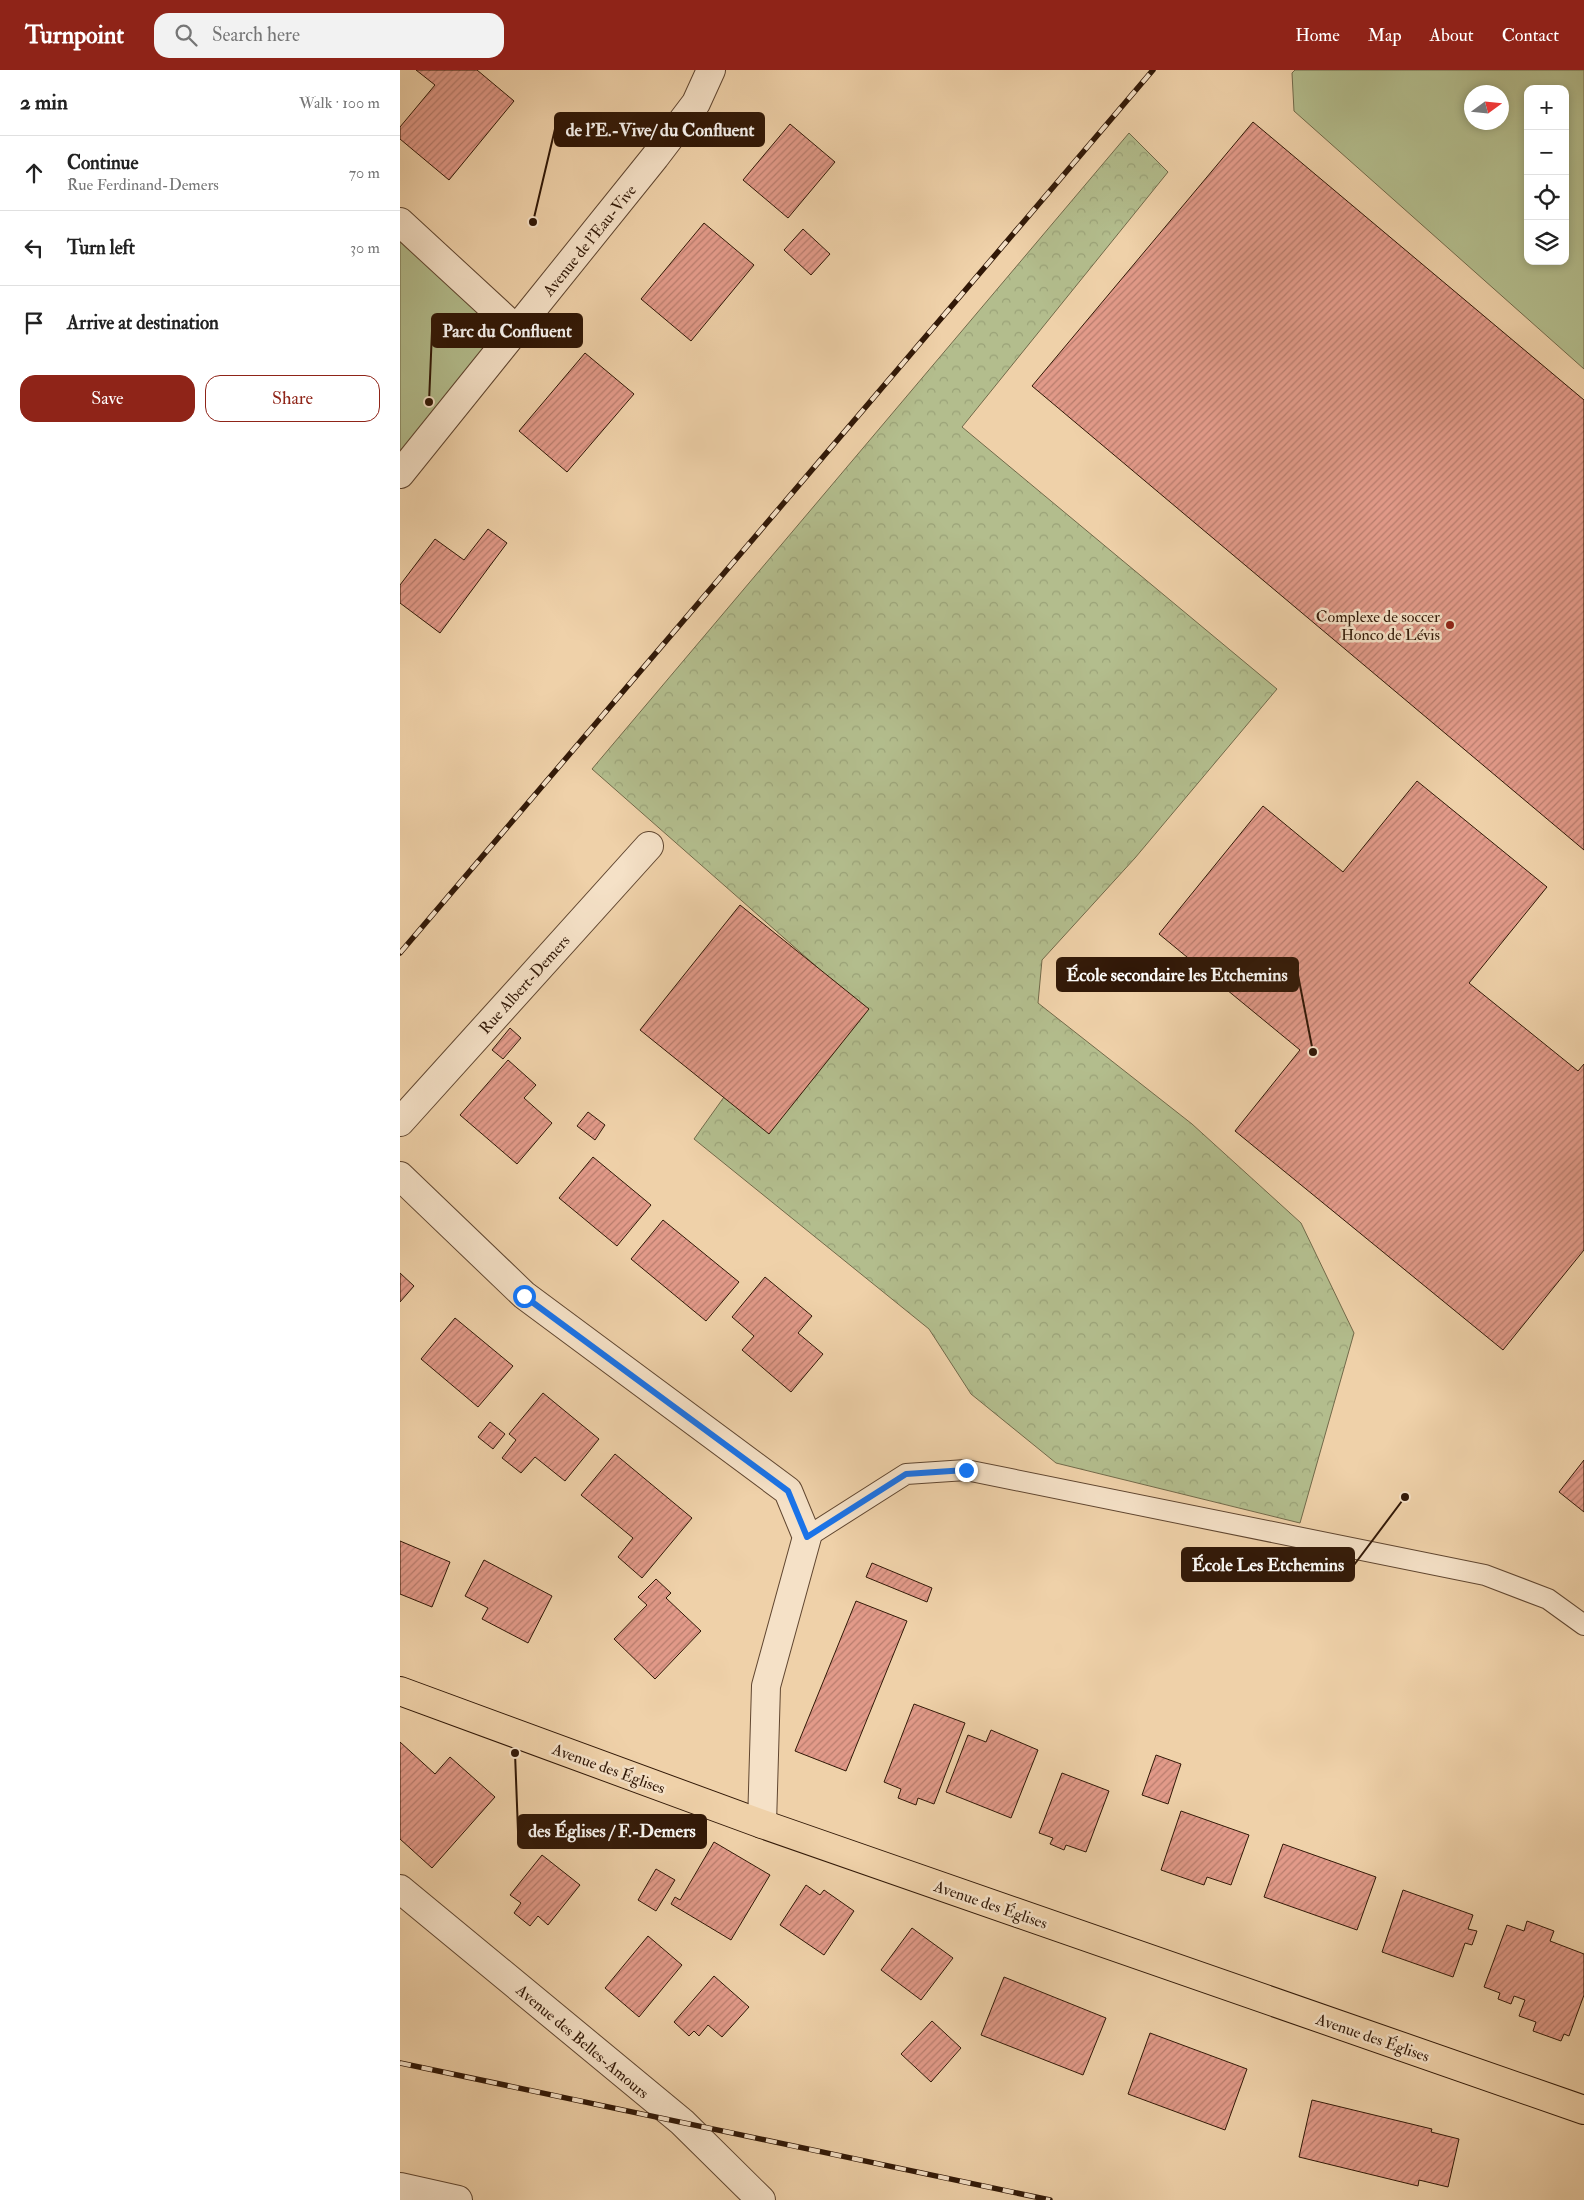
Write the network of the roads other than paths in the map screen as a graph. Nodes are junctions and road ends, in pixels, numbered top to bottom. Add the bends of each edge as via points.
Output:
1 (711, 70) edge
2 (400, 222) edge
3 (517, 330) junction
4 (400, 474) edge
5 (649, 846) dead end
6 (400, 1122) edge
7 (400, 1176) edge
8 (807, 1537) junction
9 (1584, 1625) edge
10 (400, 1690) edge
11 (762, 1824) junction
12 (400, 1889) edge
13 (1584, 2110) edge
14 (400, 2187) edge
15 (458, 2200) edge
16 (761, 2200) edge

1 - 3 street, Avenue de l'Eau-Vive via 696,103
2 - 3 street
3 - 4 street, Avenue de l'Eau-Vive
5 - 6 street, Rue Albert-Demers
7 - 8 street via 524,1296 788,1491
8 - 9 lane via 906,1474 966,1470 1485,1576 1548,1599
8 - 11 street via 766,1686
10 - 11 main road, Avenue des Églises
11 - 13 main road, Avenue des Églises
12 - 16 street, Avenue des Belles-Amours via 682,2122
14 - 15 street

